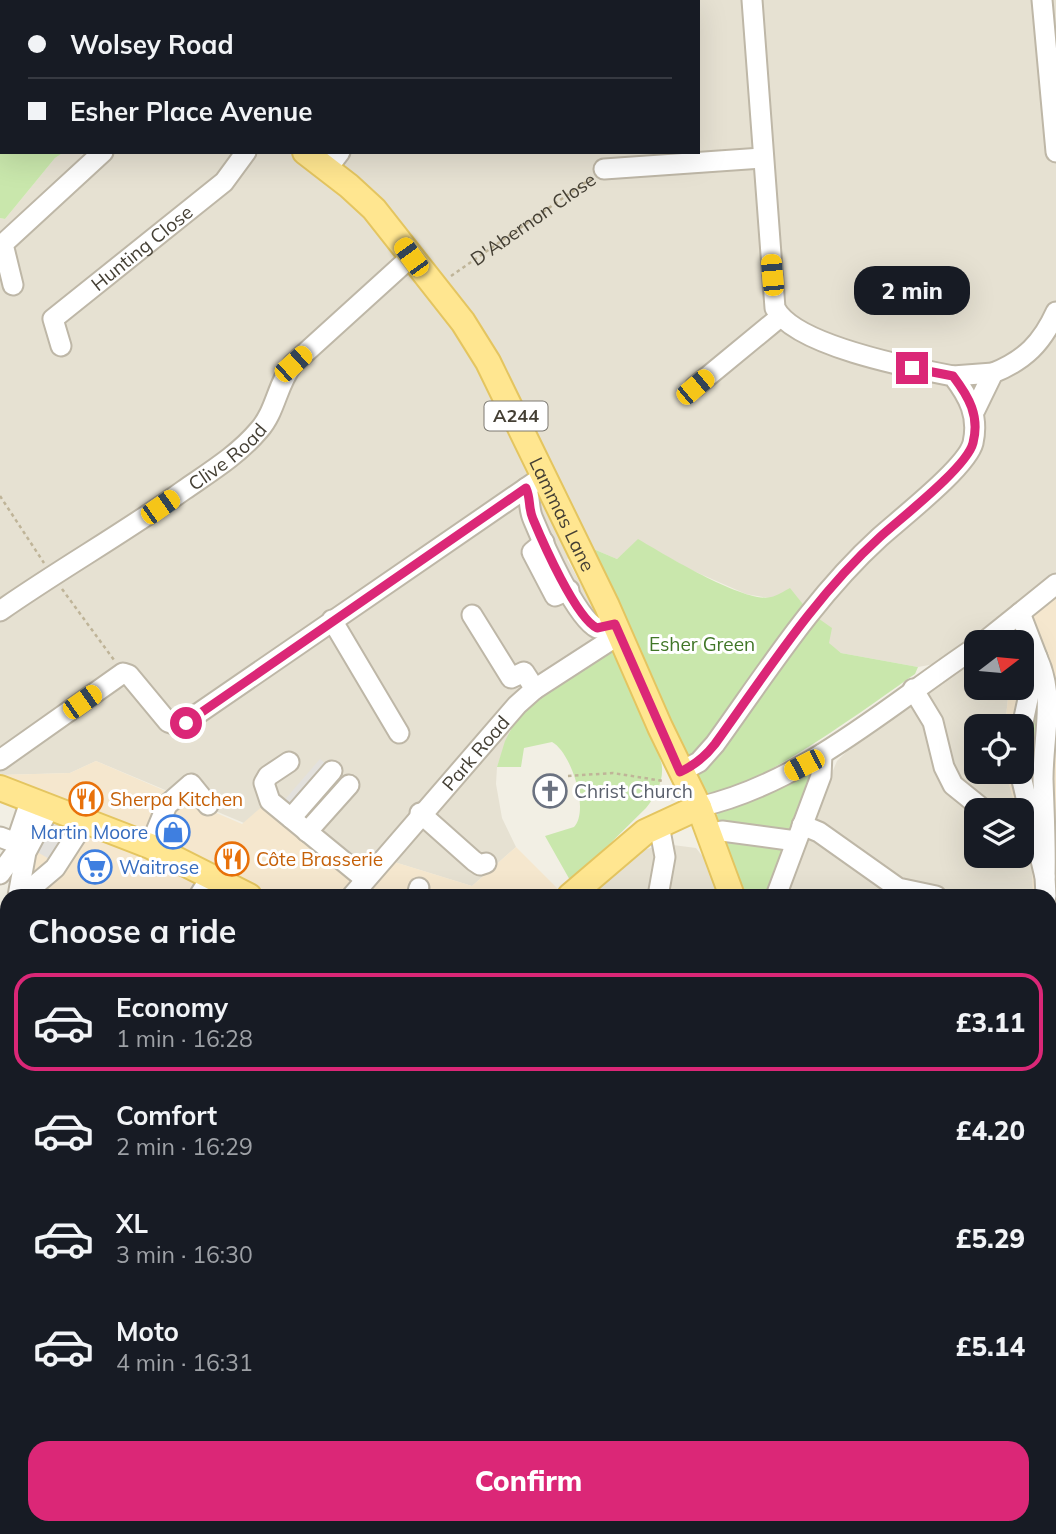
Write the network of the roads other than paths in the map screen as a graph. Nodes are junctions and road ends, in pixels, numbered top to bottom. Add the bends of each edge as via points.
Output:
1 (752, 0) edge
2 (1042, 0) edge
3 (1056, 152) edge
4 (101, 154) edge
5 (245, 154) edge
6 (311, 154) edge
7 (762, 158) junction
8 (333, 161) edge
9 (604, 169) road end
10 (411, 257) junction
11 (13, 285) dead end
12 (1056, 312) edge
13 (780, 317) junction
14 (61, 346) dead end
15 (993, 373) junction
16 (953, 376) junction
17 (695, 387) dead end
18 (975, 410) junction
19 (535, 481) junction
20 (1056, 584) edge
21 (0, 611) edge
22 (1020, 613) junction
23 (472, 615) dead end
24 (332, 620) junction
25 (617, 629) junction
26 (999, 630) edge
27 (964, 656) edge
28 (1037, 657) junction
29 (535, 689) junction
30 (913, 689) junction
31 (1025, 714) edge
32 (399, 733) dead end
33 (822, 754) junction
34 (0, 760) edge
35 (289, 762) dead end
36 (332, 771) dead end
37 (671, 777) junction
38 (1023, 784) edge
39 (349, 785) dead end
40 (0, 788) edge
41 (157, 791) dead end
42 (969, 798) edge
43 (41, 803) junction
44 (208, 806) dead end
45 (699, 807) junction
46 (421, 813) junction
47 (291, 818) junction
48 (86, 820) junction
49 (659, 825) junction
50 (307, 832) junction
51 (799, 833) junction
52 (709, 834) junction
53 (8, 840) edge
54 (146, 844) junction
55 (486, 863) dead end
56 (0, 874) edge
57 (365, 879) junction
58 (205, 886) edge
59 (1045, 887) edge
60 (21, 889) edge
61 (29, 889) edge
62 (357, 889) edge
63 (578, 889) edge
64 (659, 889) edge
65 (729, 889) edge
66 (779, 889) edge
67 (903, 889) edge

1 - 7 street
2 - 3 street
4 - 11 street via 3,244
5 - 14 street, Hunting Close via 224,182 54,319
6 - 8 main road, Lammas Lane / A244
7 - 9 street, D'Abernon Close
7 - 13 street via 774,298
8 - 10 main road, Lammas Lane / A244
10 - 19 main road, Lammas Lane / A244 via 488,362
10 - 21 street, Clive Road via 293,364 281,380 261,429 236,453
12 - 15 street via 1033,351
13 - 16 street via 797,329 864,356
13 - 17 street
15 - 16 street
15 - 18 street
16 - 18 street
18 - 37 street via 973,444 957,468 864,551 817,602 715,744 699,762
19 - 24 street
19 - 25 main road, Lammas Lane / A244
19 - 25 street via 532,517 569,590 590,624
20 - 22 street
22 - 26 street
22 - 28 street
23 - 29 street via 512,678 524,672
24 - 32 street
24 - 34 street via 180,726 168,722 123,673
25 - 29 street, Park Road
25 - 37 main road, Lammas Lane / A244
27 - 30 street
28 - 31 street
28 - 59 street via 1051,696 1043,776
29 - 46 street, Park Road
30 - 33 street
30 - 42 street via 933,722 953,785
33 - 45 street via 777,779
33 - 51 street via 821,776
35 - 47 street via 264,783 270,801
36 - 47 street
37 - 45 main road, Lammas Lane / A244
37 - 49 main road via 676,798
38 - 59 street
39 - 50 street
40 - 43 main road
41 - 54 street via 159,803
43 - 48 main road
43 - 53 street
43 - 60 street
44 - 54 street via 191,784 167,806
45 - 49 main road
45 - 52 main road
46 - 55 street via 474,861
46 - 57 street, Park Road
47 - 50 street
48 - 54 main road
48 - 61 street via 55,868
49 - 52 main road via 682,825
49 - 63 main road via 624,848
49 - 64 street via 665,857
50 - 57 street
51 - 52 street
51 - 66 street
51 - 67 street via 819,832
52 - 65 main road
53 - 56 street via 16,852
54 - 58 main road
57 - 62 street, Park Road

